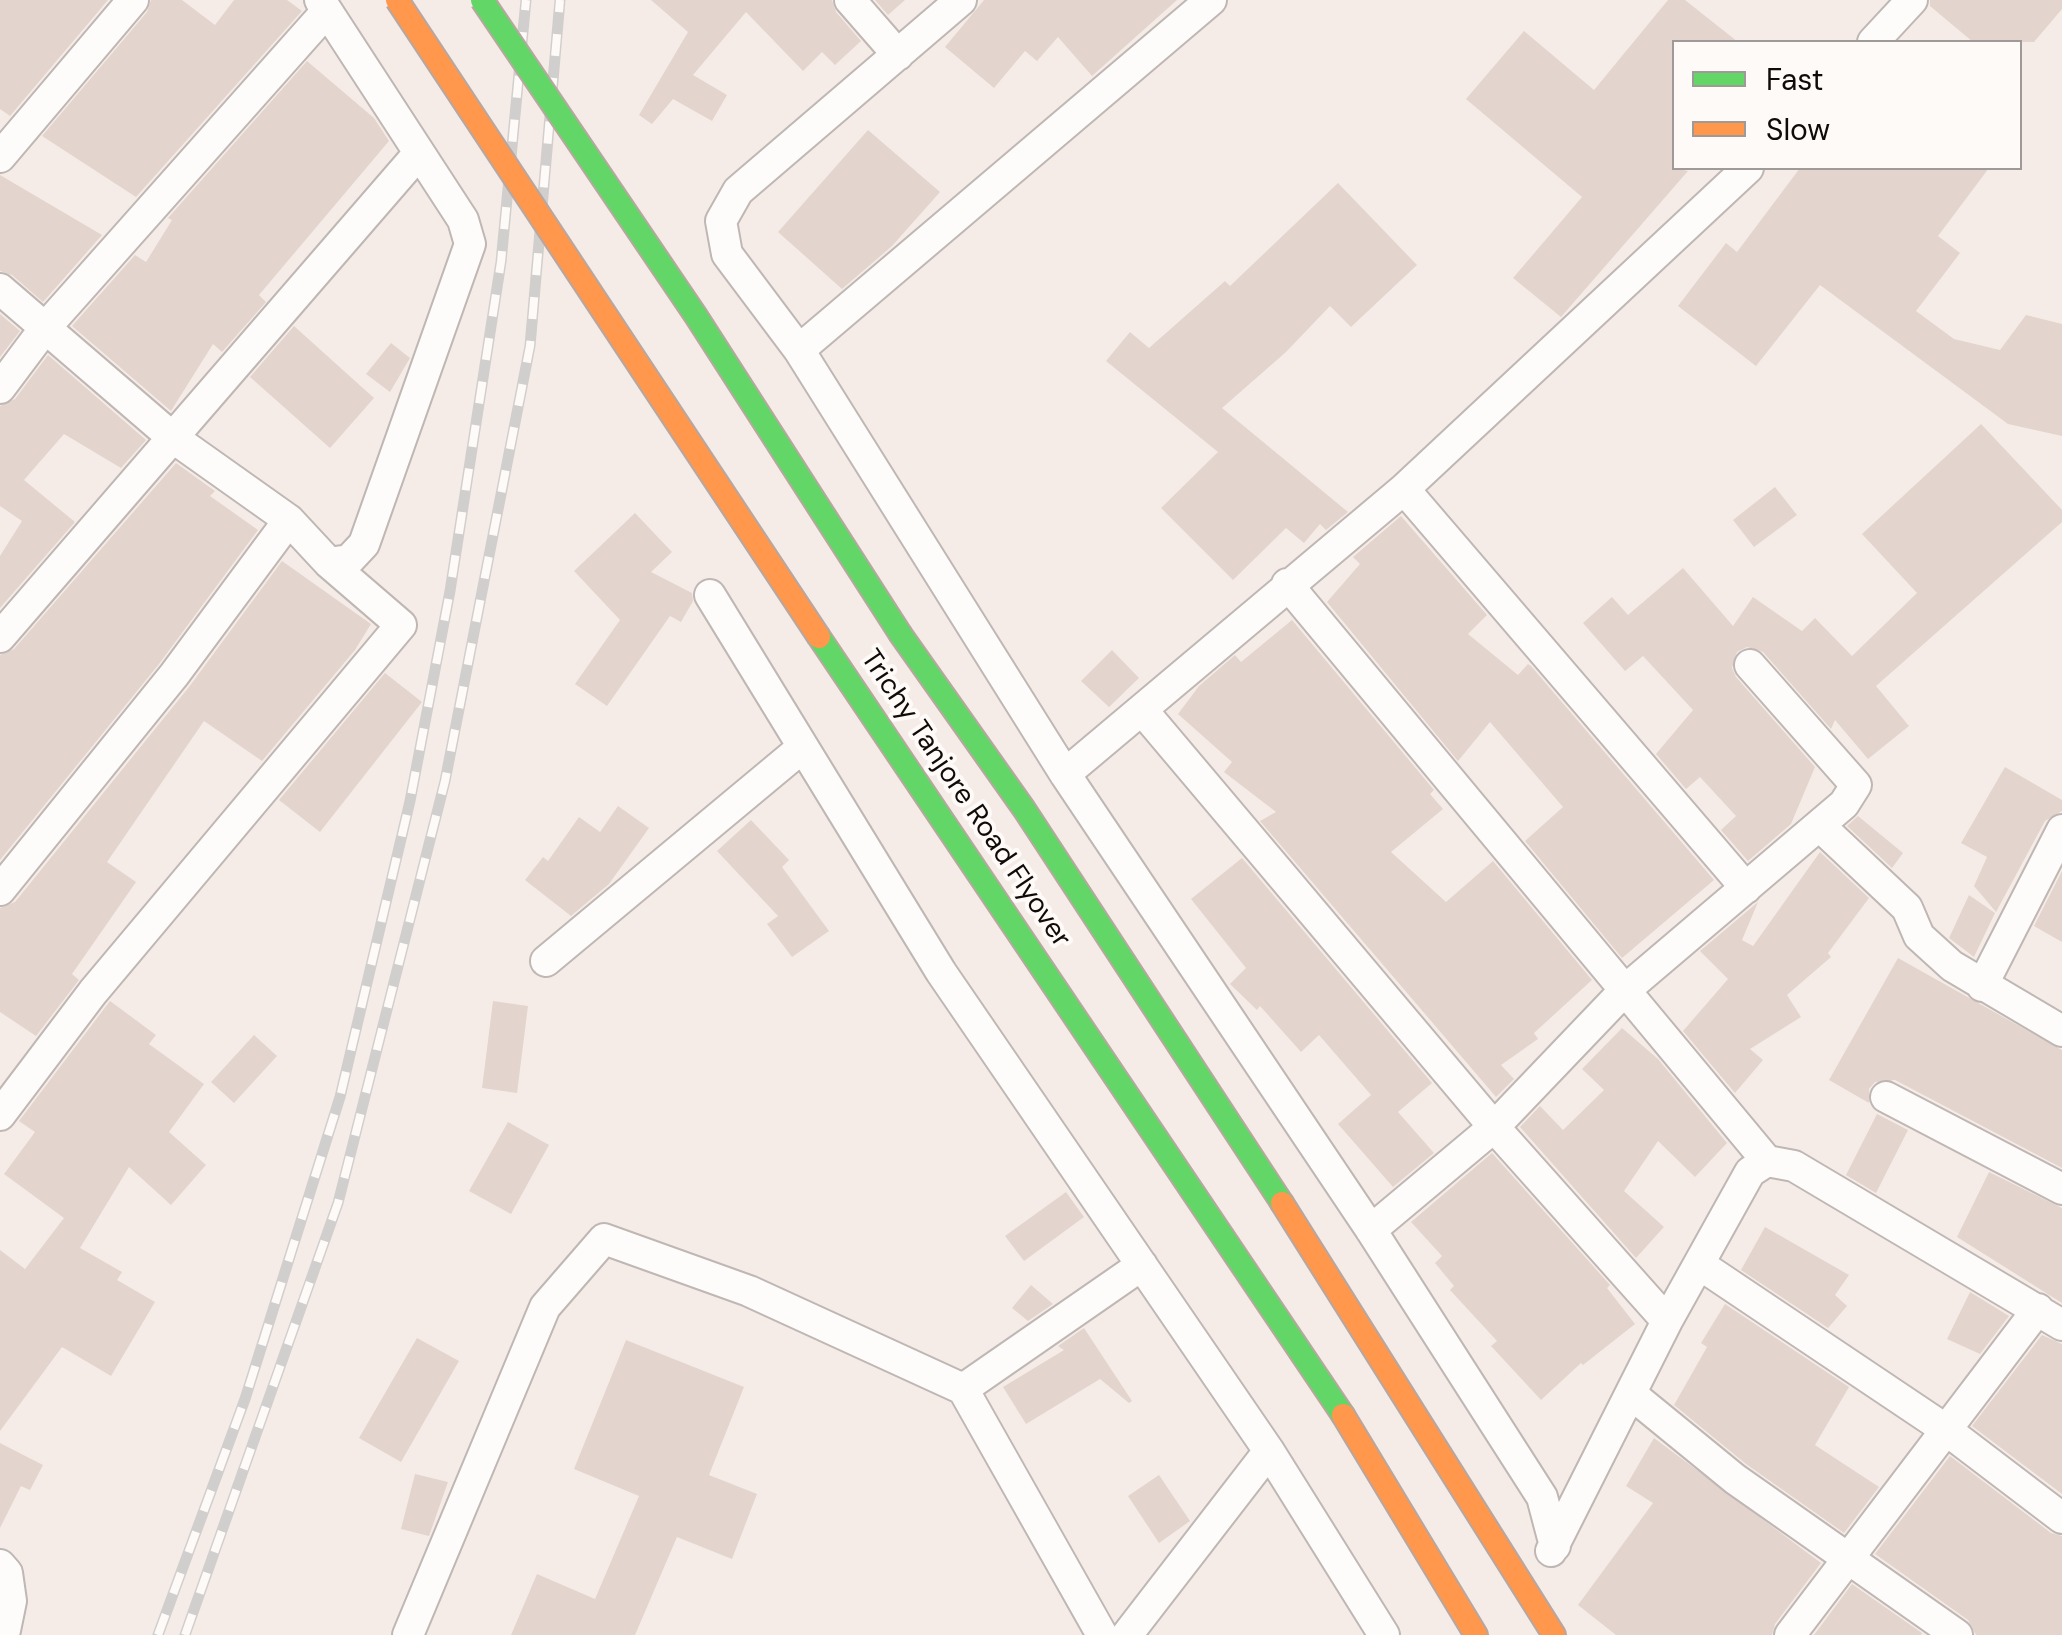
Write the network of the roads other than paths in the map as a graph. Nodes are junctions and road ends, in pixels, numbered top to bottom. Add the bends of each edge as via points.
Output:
1 (133, 0) edge
2 (397, 0) edge
3 (482, 0) edge
4 (850, 0) edge
5 (960, 0) edge
6 (1211, 0) edge
7 (1912, 0) edge
8 (324, 5) edge
9 (1876, 40) edge
10 (898, 55) junction
11 (419, 154) junction
12 (0, 157) edge
13 (1746, 170) edge
14 (0, 289) edge
15 (45, 328) junction
16 (799, 350) junction
17 (0, 388) edge
18 (172, 437) junction
19 (1404, 489) junction
20 (289, 520) junction
21 (330, 564) junction
22 (1286, 584) junction
23 (710, 595) dead end
24 (0, 637) edge
25 (1750, 665) dead end
26 (1143, 711) junction
27 (804, 747) junction
28 (1064, 774) junction
29 (1821, 827) junction
30 (2062, 830) edge
31 (1746, 888) junction
32 (0, 890) edge
33 (546, 962) dead end
34 (1982, 986) junction
35 (1624, 991) junction
36 (2062, 1031) edge
37 (1886, 1097) dead end
38 (0, 1115) edge
39 (1494, 1126) junction
40 (1767, 1161) junction
41 (2062, 1189) edge
42 (1371, 1230) junction
43 (1699, 1264) junction
44 (1142, 1265) junction
45 (2050, 1317) edge
46 (1667, 1321) junction
47 (963, 1389) junction
48 (1632, 1394) junction
49 (1945, 1429) junction
50 (1269, 1451) junction
51 (2062, 1518) edge
52 (1555, 1546) junction
53 (1846, 1558) junction
54 (0, 1565) edge
55 (1526, 1586) junction
56 (4, 1635) edge
57 (408, 1635) edge
58 (1102, 1635) edge
59 (1127, 1635) edge
60 (1384, 1635) edge
61 (1476, 1635) edge
62 (1554, 1635) edge
63 (1790, 1635) edge
64 (1957, 1635) edge

1 - 12 street
2 - 61 highway, Trichy Tanjore Road Flyover, bridge via 1333,1400
3 - 55 highway, Trichy Tanjore Road Flyover, bridge via 1216,1099
4 - 10 street
5 - 10 street
6 - 16 street
7 - 9 street
8 - 11 street
8 - 15 street
10 - 16 street via 738,191 721,221 727,254
11 - 18 street
11 - 21 street via 463,220 470,244 364,544 349,560
13 - 19 street
14 - 15 street
15 - 17 street
15 - 18 street
16 - 28 street
18 - 20 street
18 - 24 street
19 - 22 street
19 - 31 street
20 - 21 street
20 - 32 street
21 - 38 street via 401,625 93,992
22 - 26 street
22 - 35 street
23 - 27 street
25 - 29 street via 1856,784
26 - 28 street
26 - 39 street
27 - 33 street
27 - 44 street via 941,972
28 - 42 street
29 - 31 street
29 - 34 street via 1907,908 1918,936
30 - 34 street
31 - 35 street
34 - 36 street
35 - 39 street
35 - 40 street
37 - 41 street
39 - 42 street
39 - 46 street
40 - 43 street via 1750,1172
40 - 45 street via 1794,1166
42 - 52 street via 1542,1497
43 - 46 street
43 - 49 street
44 - 47 street
44 - 50 street
45 - 49 street
46 - 48 street
47 - 57 street via 749,1291 604,1239 546,1306
47 - 58 street
48 - 52 street
48 - 53 street
49 - 51 street
49 - 53 street
50 - 59 street
50 - 60 street
52 - 55 street
53 - 63 street
53 - 64 street
54 - 56 street via 11,1600
55 - 62 highway, Trichy Tanjore Road Flyover

